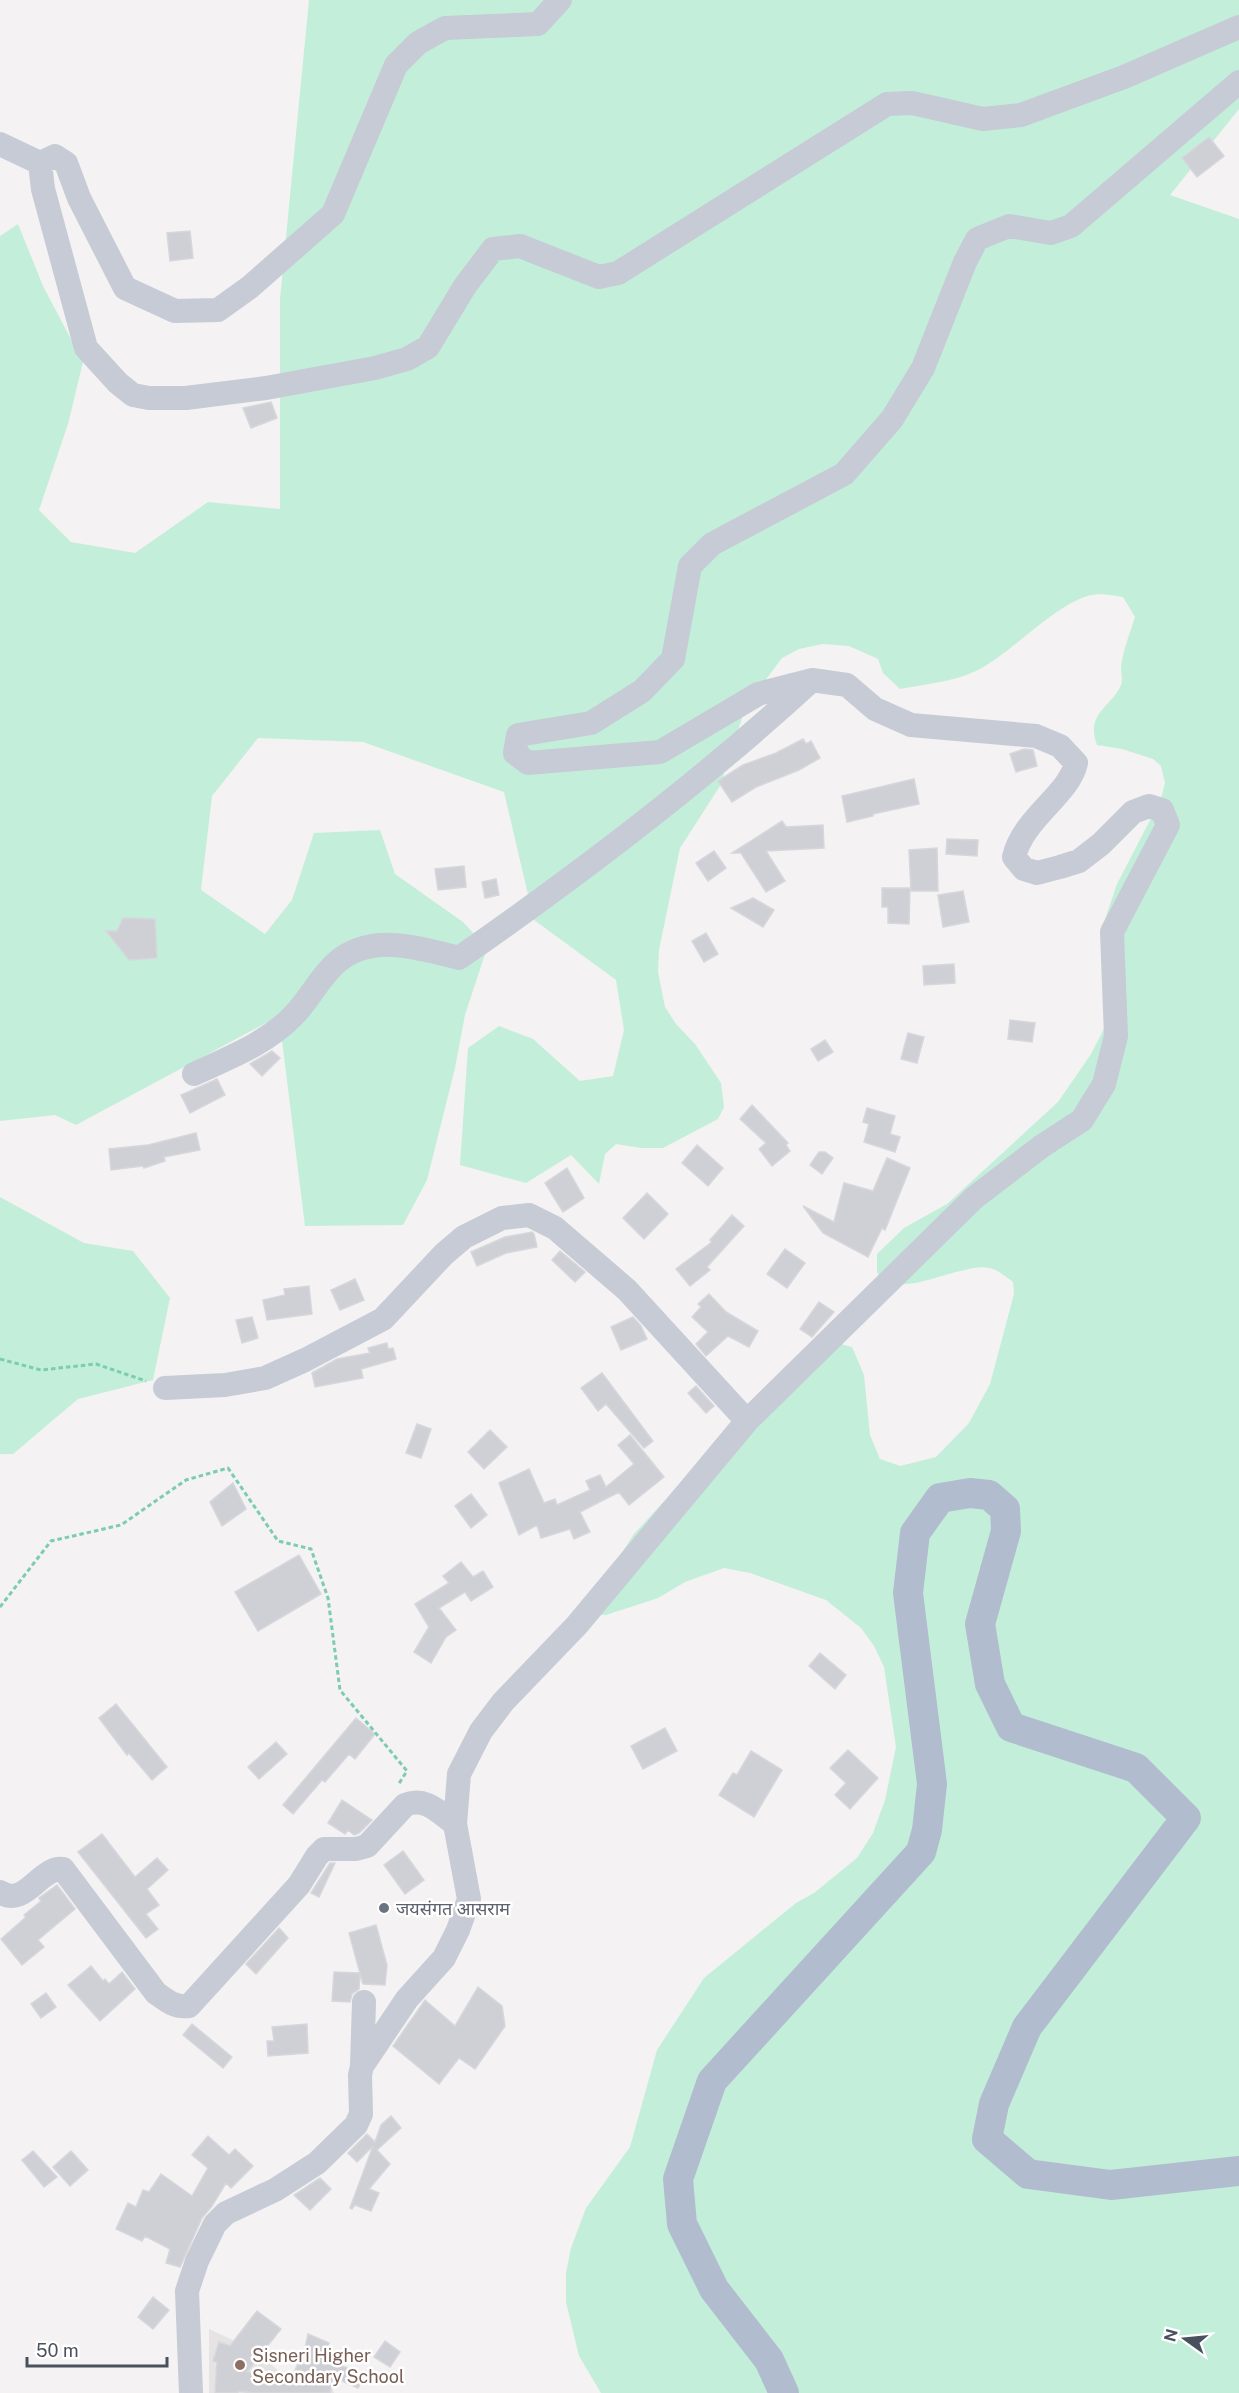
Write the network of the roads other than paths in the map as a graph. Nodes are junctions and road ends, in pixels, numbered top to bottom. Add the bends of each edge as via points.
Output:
1 (560, 0) edge
2 (1239, 27) edge
3 (1239, 82) edge
4 (0, 144) edge
5 (40, 163) junction
6 (812, 680) junction
7 (194, 1074) dead end
8 (165, 1388) road end
9 (747, 1421) junction
10 (455, 1824) junction
11 (0, 1892) edge
12 (364, 2002) dead end
13 (362, 2066) junction
14 (1239, 2171) edge
15 (191, 2393) edge
16 (784, 2393) edge

1 - 5 street via 538,24 445,28 418,43 396,65 333,214 218,310 175,310 126,288 66,163 55,156
2 - 5 street via 1124,77 1021,115 983,119 912,103 887,104 618,273 599,277 520,246 493,249 428,347 407,359 277,386 186,398 133,395 86,348 43,189
3 - 6 street via 1071,226 1052,233 1009,226 977,239 923,368 892,419 844,474 712,544 690,566 673,659 642,691 591,723 518,735 515,753 528,763 660,752 758,694
4 - 5 street
6 - 7 street via 754,733 579,872 459,958 403,945 375,945 350,952 267,1039
6 - 9 street via 847,685 875,709 911,725 1035,736 1070,754 1076,764 1074,773 1017,844 1014,857 1024,869 1037,873 1079,861 1133,812 1149,806 1162,810 1168,825 1112,932 1116,1036 1104,1084 1083,1120 974,1198
8 - 9 street via 265,1378 305,1360 383,1319 464,1237 502,1218 529,1215 555,1228 627,1290
9 - 10 street via 577,1625 503,1702 481,1731 459,1774
10 - 11 street via 424,1802 414,1801 405,1805 368,1846 324,1850 299,1885 189,2006 180,2007 156,1993 63,1869 51,1872 22,1894
10 - 13 street via 469,1899 458,1930 444,1958 407,1999
12 - 13 street
13 - 15 street via 361,2114 356,2125 317,2163 275,2190 226,2212 215,2224 187,2291
14 - 16 main road via 1111,2185 1028,2174 987,2139 994,2104 1027,2027 1186,1818 1136,1768 1011,1727 990,1684 980,1624 1006,1531 1005,1509 989,1496 970,1492 940,1498 915,1533 908,1593 932,1784 921,1852 712,2081 678,2179 682,2224 714,2289 769,2360

